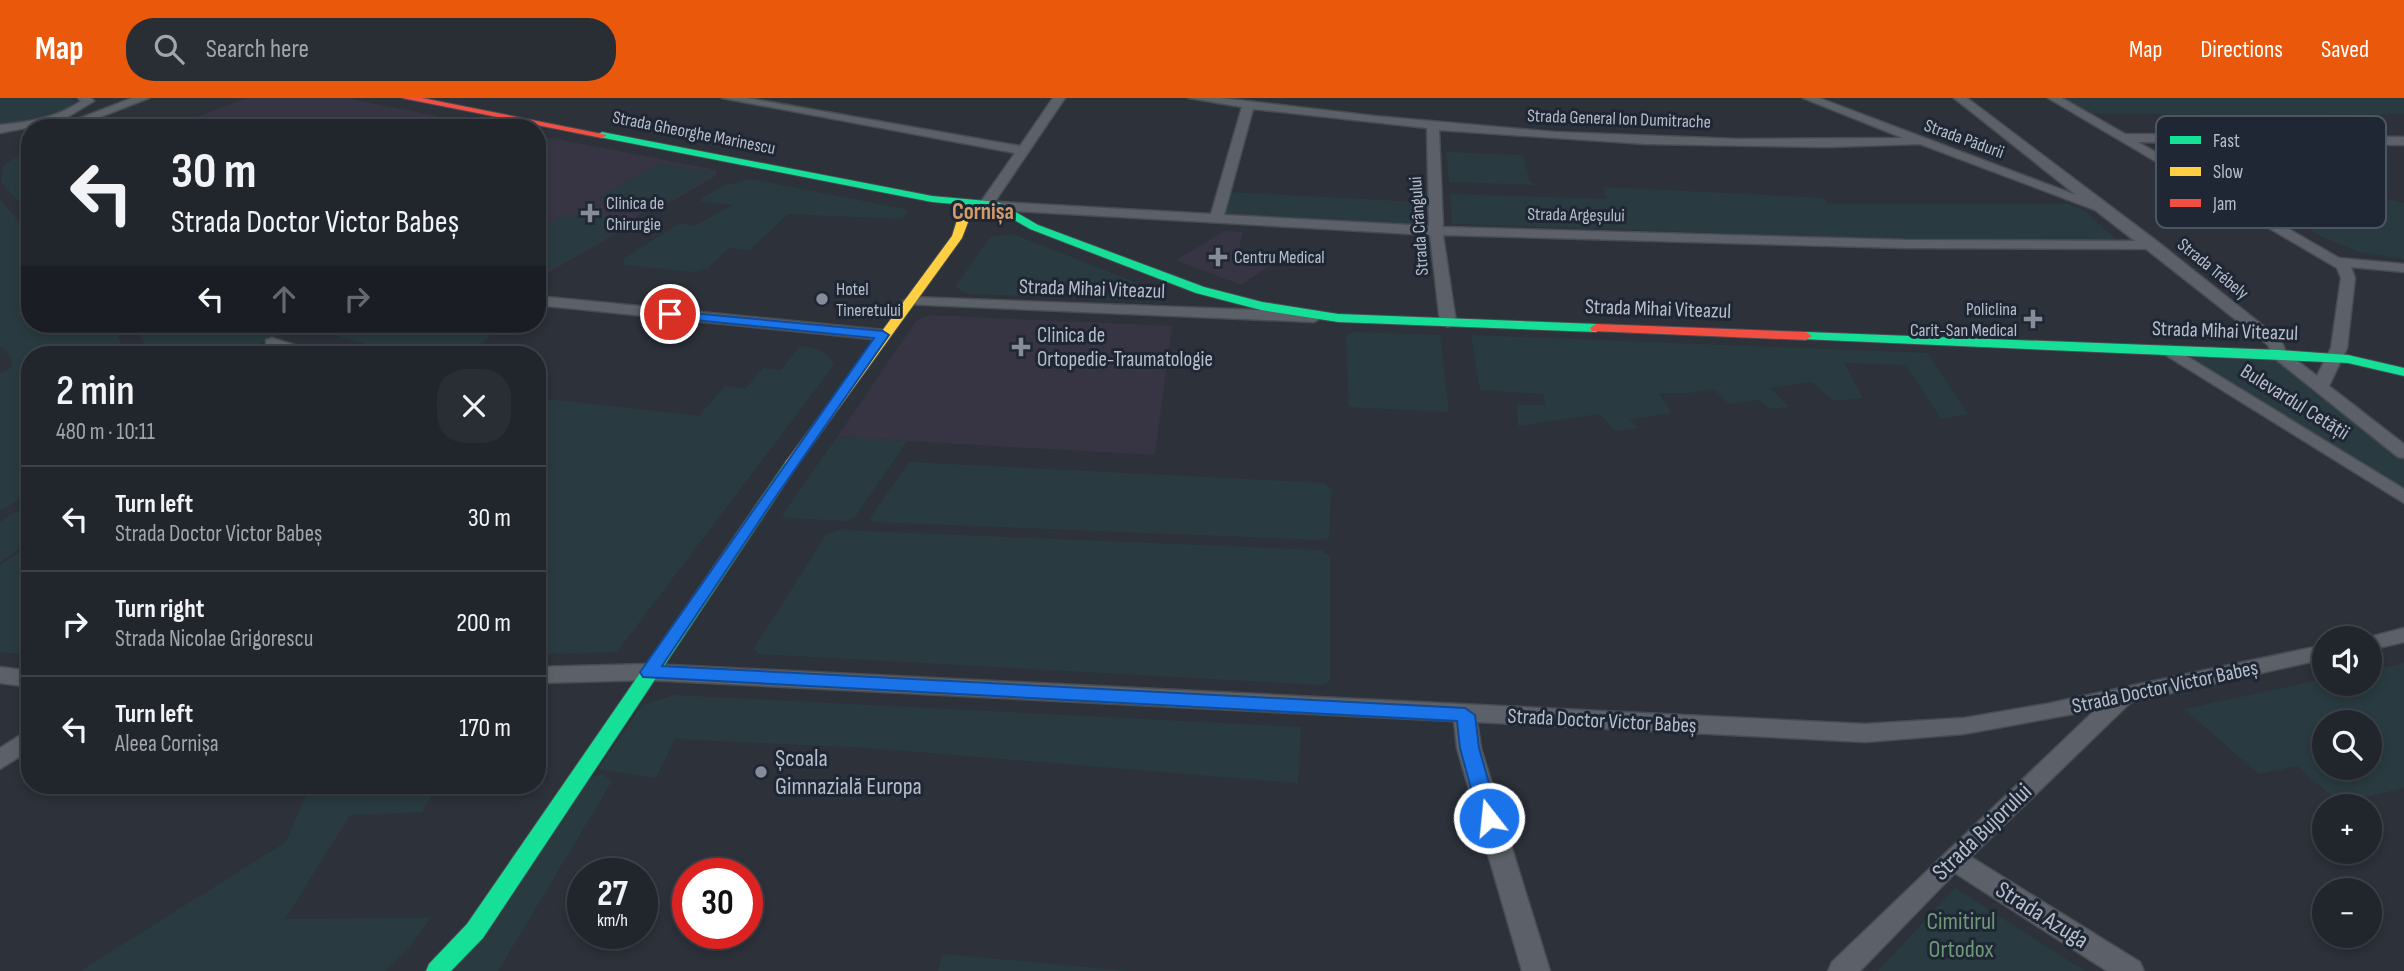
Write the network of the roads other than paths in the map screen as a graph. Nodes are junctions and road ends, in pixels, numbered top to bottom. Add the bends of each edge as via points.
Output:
1 (84, 98) edge
2 (143, 98) edge
3 (407, 98) edge
4 (728, 98) edge
5 (1059, 98) edge
6 (1195, 98) edge
7 (1809, 98) edge
8 (1960, 98) edge
9 (2054, 98) edge
10 (1248, 105) junction
11 (53, 119) edge
12 (86, 119) edge
13 (516, 119) edge
14 (21, 125) edge
15 (546, 125) edge
16 (1433, 127) junction
17 (0, 129) edge
18 (2123, 138) junction
19 (2156, 138) edge
20 (1918, 141) junction
21 (2386, 141) edge
22 (2404, 141) edge
23 (2386, 142) edge
24 (1021, 150) junction
25 (2404, 156) edge
26 (2156, 157) edge
27 (2052, 167) junction
28 (2021, 177) junction
29 (932, 199) junction
30 (992, 206) junction
31 (2108, 210) junction
32 (973, 219) junction
33 (1216, 219) junction
34 (1034, 227) junction
35 (2279, 228) edge
36 (1436, 231) junction
37 (2153, 245) junction
38 (2338, 262) junction
39 (2404, 268) edge
40 (546, 301) edge
41 (909, 301) junction
42 (1338, 318) junction
43 (1448, 322) junction
44 (883, 335) junction
45 (272, 343) dead end
46 (282, 346) edge
47 (2170, 351) junction
48 (2279, 354) junction
49 (2335, 358) junction
50 (2404, 372) edge
51 (2321, 386) junction
52 (2404, 453) edge
53 (2401, 493) edge
54 (2404, 635) edge
55 (2382, 640) edge
56 (2312, 655) edge
57 (649, 672) junction
58 (0, 675) edge
59 (546, 675) edge
60 (21, 678) edge
61 (2124, 695) junction
62 (1465, 715) junction
63 (21, 745) edge
64 (0, 760) edge
65 (1953, 859) junction
66 (437, 971) edge
67 (1536, 971) edge
68 (1842, 971) edge
69 (2130, 971) edge

1 - 11 street via 88,102 78,110
2 - 12 street
3 - 13 main road, Strada Gheorghe Marinescu
4 - 24 street
5 - 24 street
6 - 10 street, Strada General Ion Dumitrache
7 - 20 street, Strada Pădurii
8 - 27 street, Strada Trébely
9 - 18 street
10 - 16 street, Strada General Ion Dumitrache
10 - 33 street
14 - 17 street
15 - 29 main road, Strada Gheorghe Marinescu
16 - 20 street, Strada General Ion Dumitrache via 1705,140
16 - 36 street, Strada Crângului
18 - 19 street
18 - 26 street
20 - 28 street, Strada Pădurii
21 - 22 street
23 - 25 street
24 - 30 street
27 - 28 street
27 - 31 street, Strada Trébely
28 - 31 street, Strada Pădurii
29 - 30 main road, Strada Gheorghe Marinescu
29 - 32 main road, Strada Gheorghe Marinescu
30 - 32 main road via 999,216
30 - 32 main road via 965,207
30 - 33 street, Strada Argeșului
30 - 34 main road, Strada Gheorghe Marinescu
31 - 37 street, Strada Trébely
32 - 34 main road, Strada Gheorghe Marinescu
32 - 41 main road
33 - 36 street, Strada Argeșului
34 - 42 main road, Strada Gheorghe Marinescu via 1200,290 1261,306
35 - 38 street
36 - 37 street, Strada Argeșului via 1906,244
36 - 43 street, Strada Crângului
37 - 48 street, Strada Trébely via 2275,343
38 - 39 street
38 - 49 street, Bulevardul Cetății via 2348,278
40 - 44 street
41 - 42 street, Strada Mihai Viteazul
41 - 44 main road
42 - 43 main road, Strada Mihai Viteazul
43 - 47 main road, Strada Mihai Viteazul
44 - 57 main road
45 - 46 street
47 - 48 main road, Strada Mihai Viteazul
47 - 53 street, Bulevardul Cetății
48 - 49 main road, Strada Mihai Viteazul
48 - 51 street, Bulevardul Cetății
49 - 50 main road, Strada Mihai Viteazul
49 - 51 street, Bulevardul Cetății
51 - 52 street, Bulevardul Cetății
54 - 55 street
56 - 61 street, Strada Doctor Victor Babeș
57 - 59 street, Strada Doctor Victor Babeș
57 - 62 street, Strada Doctor Victor Babeș
57 - 66 main road via 475,931
58 - 60 street
61 - 62 street, Strada Doctor Victor Babeș via 1964,726 1865,733
61 - 65 street, Strada Bujorului
62 - 67 street via 1469,748
63 - 64 street
65 - 68 street, Strada Bujorului
65 - 69 street, Strada Azuga

